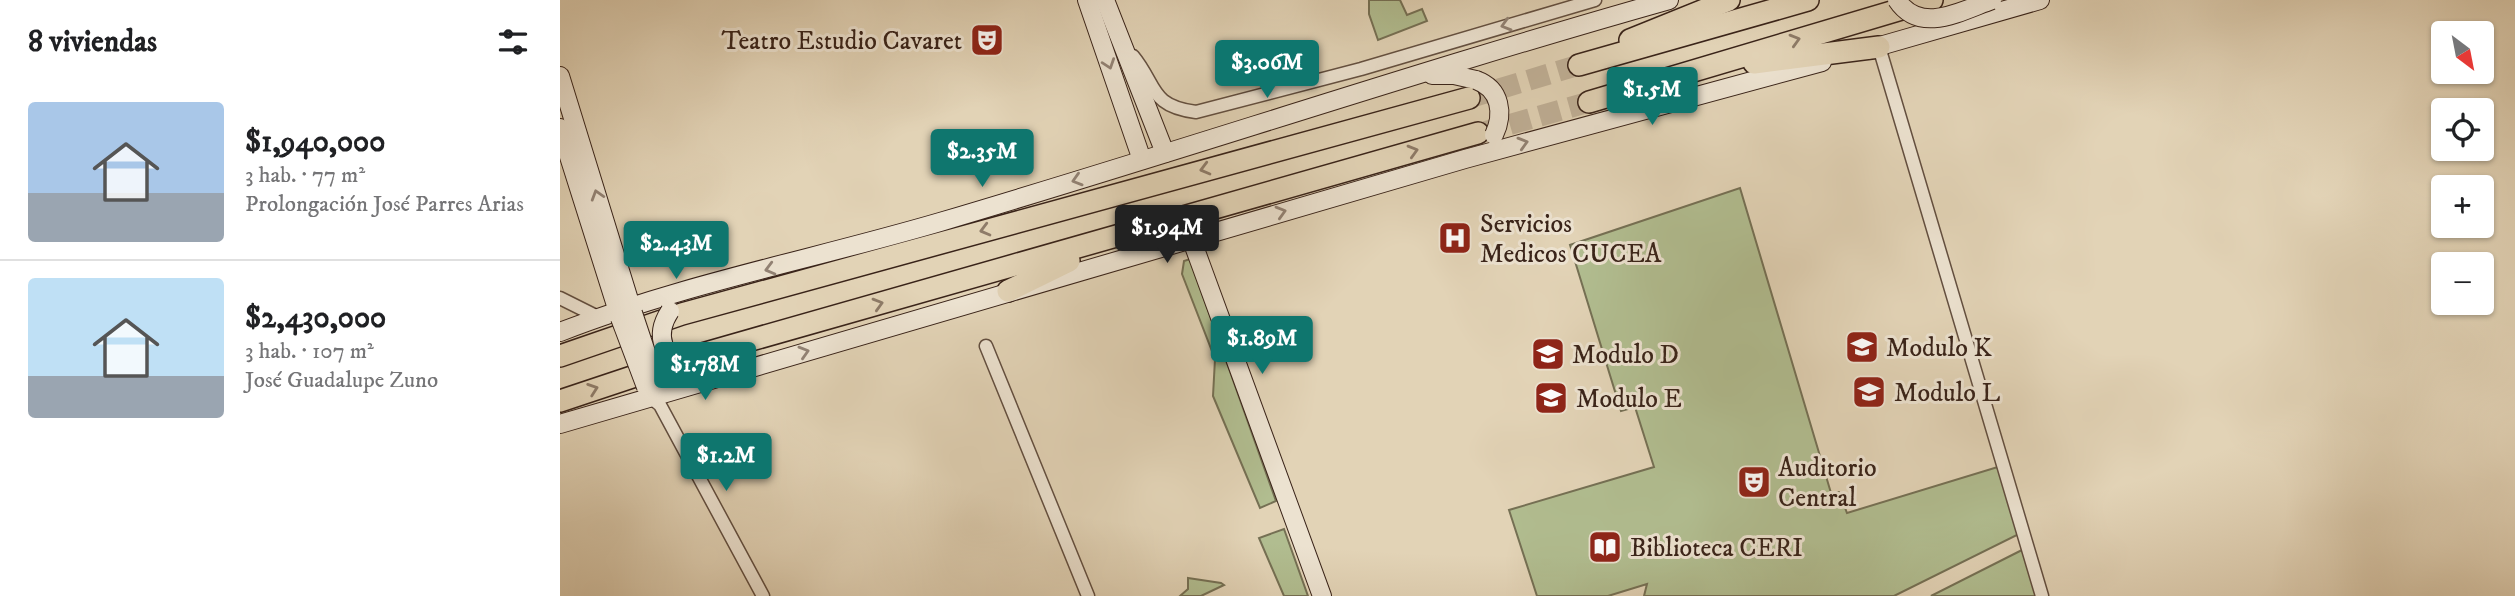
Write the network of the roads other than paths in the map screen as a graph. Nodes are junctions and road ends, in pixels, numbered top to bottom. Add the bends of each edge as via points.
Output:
1 (1087, 0) edge
2 (1105, 0) edge
3 (1595, 0) edge
4 (1669, 0) edge
5 (1729, 0) edge
6 (1808, 0) edge
7 (1896, 0) edge
8 (1932, 0) edge
9 (1992, 0) edge
10 (2039, 0) edge
11 (1119, 39) junction
12 (1879, 47) junction
13 (560, 76) edge
14 (1404, 76) junction
15 (1473, 89) junction
16 (560, 128) edge
17 (1486, 134) junction
18 (1165, 153) junction
19 (1465, 159) junction
20 (1142, 160) junction
21 (1347, 170) junction
22 (1191, 238) junction
23 (708, 285) junction
24 (1008, 291) junction
25 (560, 298) edge
26 (625, 312) junction
27 (598, 317) junction
28 (560, 332) edge
29 (986, 346) dead end
30 (560, 356) edge
31 (739, 372) junction
32 (655, 395) junction
33 (560, 401) edge
34 (560, 424) edge
35 (763, 596) edge
36 (1088, 596) edge
37 (1322, 596) edge
38 (2042, 596) edge

1 -> 20 main road
2 - 11 main road
3 -> 11 street via 1361,69 1196,111 1160,98
4 - 14 main road
5 - 6 highway via 1650,30 1579,65
7 - 9 main road, bridge via 1910,15 1927,20
12 -> 8 highway via 1754,63 1629,97 1589,102
10 - 12 main road
11 - 18 main road
19 -> 12 main road
12 - 38 street
26 -> 13 main road
14 - 15 main road via 1454,75
14 - 18 main road
15 - 17 main road, bridge via 1491,89 1497,99 1500,114
15 -> 30 highway via 682,314
16 - 26 main road
17 - 19 main road via 1479,152
21 -> 17 highway
18 - 20 main road
22 -> 19 main road
20 -> 23 main road via 938,223
21 - 24 highway via 1281,196 1074,260
33 -> 21 highway via 695,356
22 - 24 main road
22 - 37 main road
23 - 26 main road
23 - 31 main road, bridge via 670,311 662,327 662,344 670,358 690,369
31 -> 24 main road
25 - 27 street
26 - 27 main road
26 - 32 main road, bridge
27 - 28 main road
29 - 36 street
31 - 32 main road
32 - 34 main road
32 - 35 street

